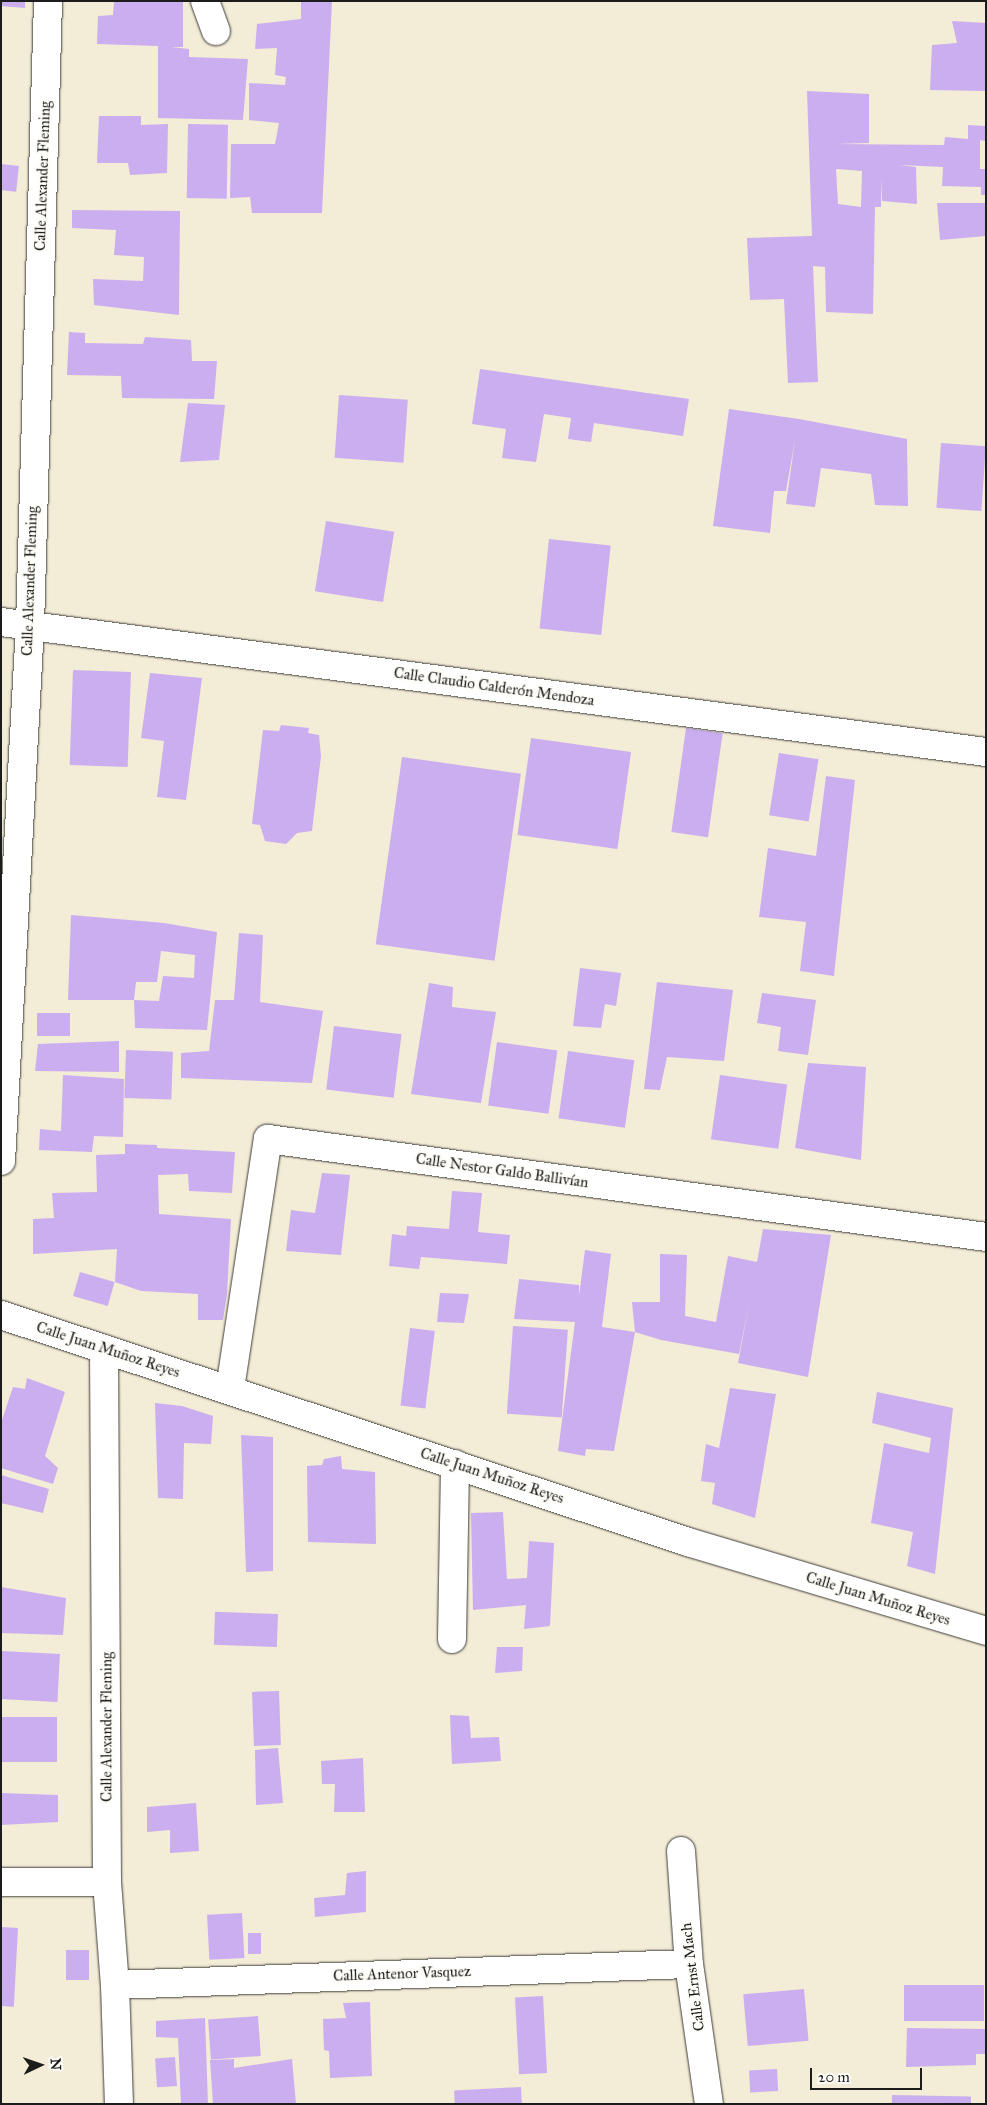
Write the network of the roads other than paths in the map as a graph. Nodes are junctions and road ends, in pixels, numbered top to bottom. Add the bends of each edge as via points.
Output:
1 (48, 1) edge
2 (205, 1) edge
3 (216, 31) dead end
4 (1, 622) edge
5 (30, 626) junction
6 (986, 752) edge
7 (8, 922) edge
8 (1, 1160) edge
9 (986, 1238) edge
10 (1, 1315) edge
11 (104, 1349) junction
12 (230, 1389) junction
13 (455, 1464) junction
14 (986, 1631) edge
15 (452, 1639) dead end
16 (681, 1851) dead end
17 (1, 1882) edge
18 (107, 1882) junction
19 (689, 1964) junction
20 (115, 1985) junction
21 (119, 2104) edge
22 (709, 2104) edge

1 - 5 street, Calle Alexander Fleming
2 - 3 street
4 - 5 street, Calle Claudio Calderón Mendoza
5 - 6 street, Calle Claudio Calderón Mendoza
5 - 7 street, Calle Alexander Fleming
7 - 8 street, Calle Alexander Fleming
9 - 12 street, Calle Nestor Galdo Ballivían via 268,1139
10 - 11 street, Calle Juan Muñoz Reyes
11 - 12 street, Calle Juan Muñoz Reyes
11 - 18 street, Calle Alexander Fleming
12 - 13 street, Calle Juan Muñoz Reyes
13 - 14 street, Calle Juan Muñoz Reyes via 688,1542
13 - 15 street
16 - 19 street, Calle Ernst Mach
17 - 18 street
18 - 20 street, Calle Alexander Fleming
19 - 20 street, Calle Antenor Vasquez
19 - 22 street, Calle Ernst Mach
20 - 21 street, Calle Alexander Fleming

